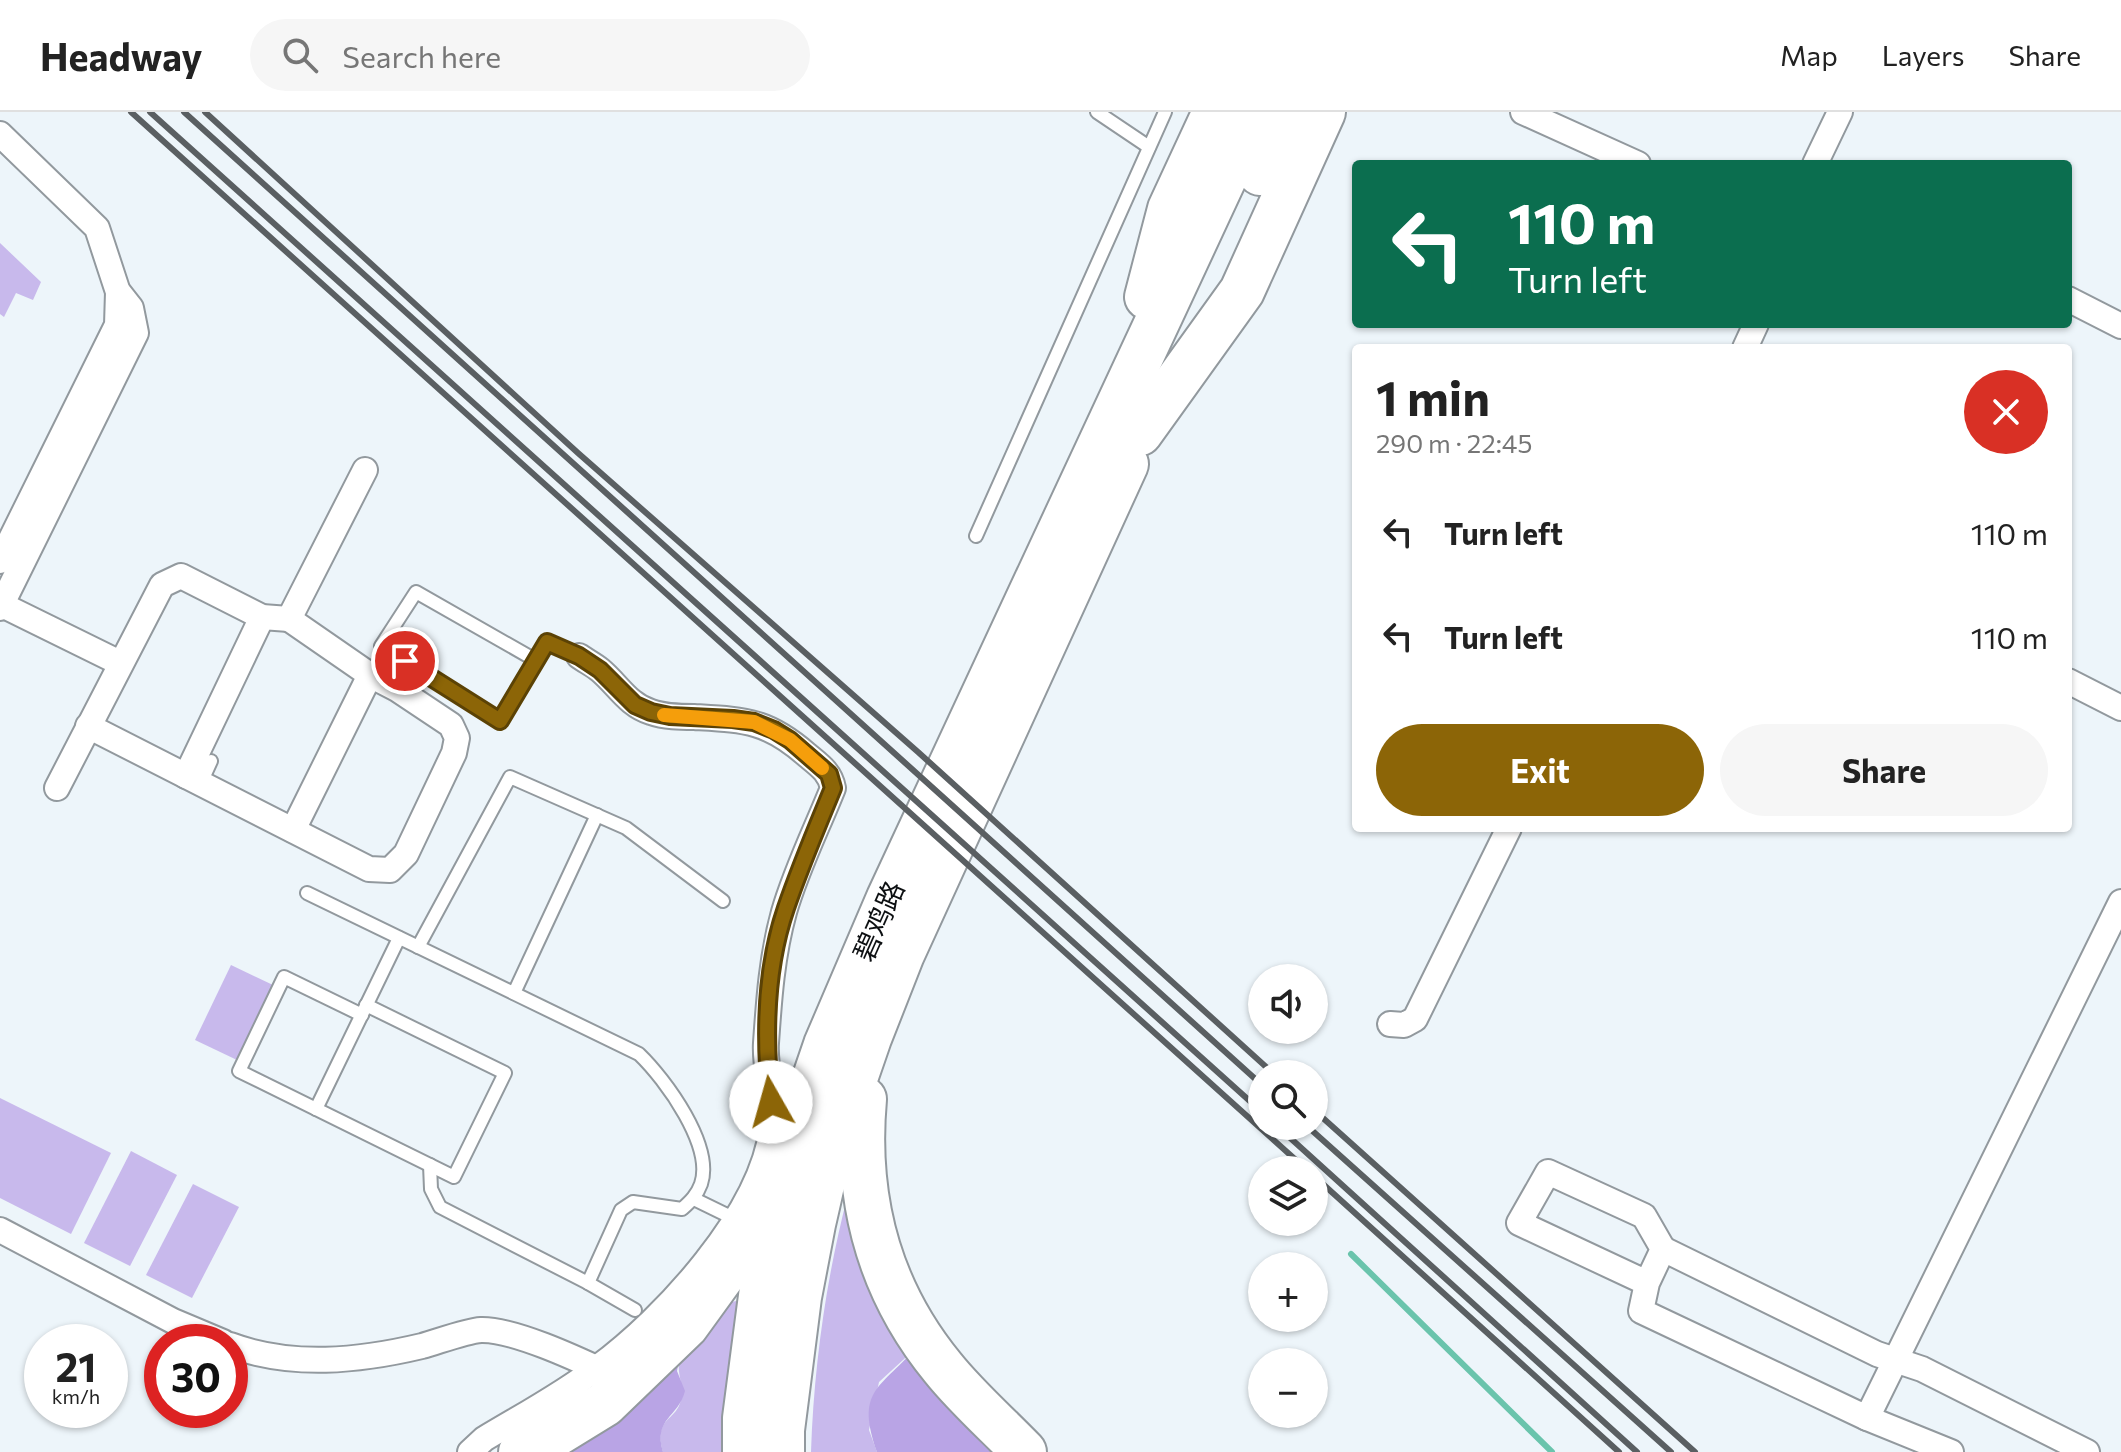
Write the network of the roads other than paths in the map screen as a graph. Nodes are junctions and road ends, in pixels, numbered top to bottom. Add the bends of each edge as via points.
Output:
1 (1097, 112) edge
2 (1165, 112) edge
3 (1215, 112) edge
4 (1255, 112) edge
5 (1288, 112) edge
6 (1323, 112) edge
7 (1523, 112) edge
8 (1840, 112) edge
9 (1548, 117) edge
10 (0, 134) edge
11 (1149, 147) junction
12 (1630, 160) edge
13 (1817, 160) edge
14 (118, 292) junction
15 (2072, 301) edge
16 (2121, 326) edge
17 (1126, 427) junction
18 (365, 470) dead end
19 (976, 536) dead end
20 (0, 561) edge
21 (0, 606) edge
22 (262, 617) junction
23 (289, 619) junction
24 (579, 656) joint
25 (537, 661) junction
26 (120, 663) junction
27 (370, 675) junction
28 (2072, 683) edge
29 (2121, 708) edge
30 (88, 726) junction
31 (199, 773) junction
32 (57, 788) dead end
33 (597, 815) junction
34 (293, 830) junction
35 (1507, 832) edge
36 (307, 893) dead end
37 (723, 901) dead end
38 (2121, 902) edge
39 (399, 938) junction
40 (418, 947) junction
41 (514, 993) junction
42 (364, 1010) junction
43 (1390, 1024) dead end
44 (871, 1034) junction
45 (316, 1109) junction
46 (430, 1165) junction
47 (783, 1171) junction
48 (694, 1199) junction
49 (735, 1219) junction
50 (0, 1230) edge
51 (1663, 1249) junction
52 (588, 1283) junction
53 (1647, 1283) junction
54 (635, 1310) dead end
55 (180, 1324) edge
56 (248, 1350) edge
57 (1897, 1361) junction
58 (612, 1376) junction
59 (1867, 1418) junction
60 (537, 1444) edge
61 (470, 1452) edge
62 (745, 1452) edge
63 (782, 1452) edge
64 (1024, 1452) edge
65 (1951, 1452) edge
66 (2087, 1452) edge

1 - 11 lane
2 - 11 lane
3 - 17 highway via 1170,209
4 - 17 highway
5 - 17 highway
6 - 17 highway via 1242,291
7 - 9 street
8 - 13 street
9 - 12 street
10 - 14 street via 97,228
11 - 19 lane
14 - 20 street via 117,325
14 - 21 street via 131,308 136,333
15 - 16 street
17 - 44 highway, 碧鸡路
17 - 47 highway, 碧鸡路 via 889,898 826,1045
18 - 23 street
21 - 26 street
22 - 23 street
22 - 26 street via 192,580 171,579 156,592
22 - 31 street
23 - 27 street
24 - 25 lane via 547,642
24 - 49 street via 635,705 670,716 754,722 790,740 831,778 833,788 785,910 771,971 765,1052 772,1127 763,1163
25 - 25 lane via 500,721 381,646 416,592
26 - 30 street
27 - 34 street
27 - 34 street via 451,725 457,738 406,854 390,870 369,869
28 - 29 street
30 - 31 street
30 - 32 street
31 - 34 street
33 - 37 lane via 626,828
33 - 40 lane via 510,777
33 - 41 lane
35 - 43 street via 1415,1019
36 - 39 lane
38 - 57 street
39 - 40 lane
39 - 42 lane
40 - 41 lane
41 - 48 lane via 639,1054 654,1069 683,1111 700,1149 702,1181
42 - 45 lane
42 - 45 lane via 284,977 239,1071
42 - 46 lane via 505,1073 454,1177
44 - 63 highway, 碧鸡路 via 829,1154 813,1224 799,1297
44 - 64 highway via 861,1165 881,1261 941,1367
45 - 46 lane
46 - 52 lane via 431,1189 440,1207
47 - 58 highway via 744,1246 686,1326
47 - 62 highway, 碧鸡路 via 764,1273
48 - 49 lane
48 - 52 lane via 682,1209 633,1202 621,1210
49 - 58 street
50 - 55 street
51 - 53 street
51 - 53 street via 1644,1216 1548,1172 1519,1223
51 - 57 street
52 - 54 lane
53 - 59 street via 1641,1311
56 - 58 street via 276,1357 348,1359 480,1330 510,1335
57 - 59 street
57 - 66 street
58 - 60 highway via 605,1404
58 - 61 street via 484,1439
59 - 65 street

